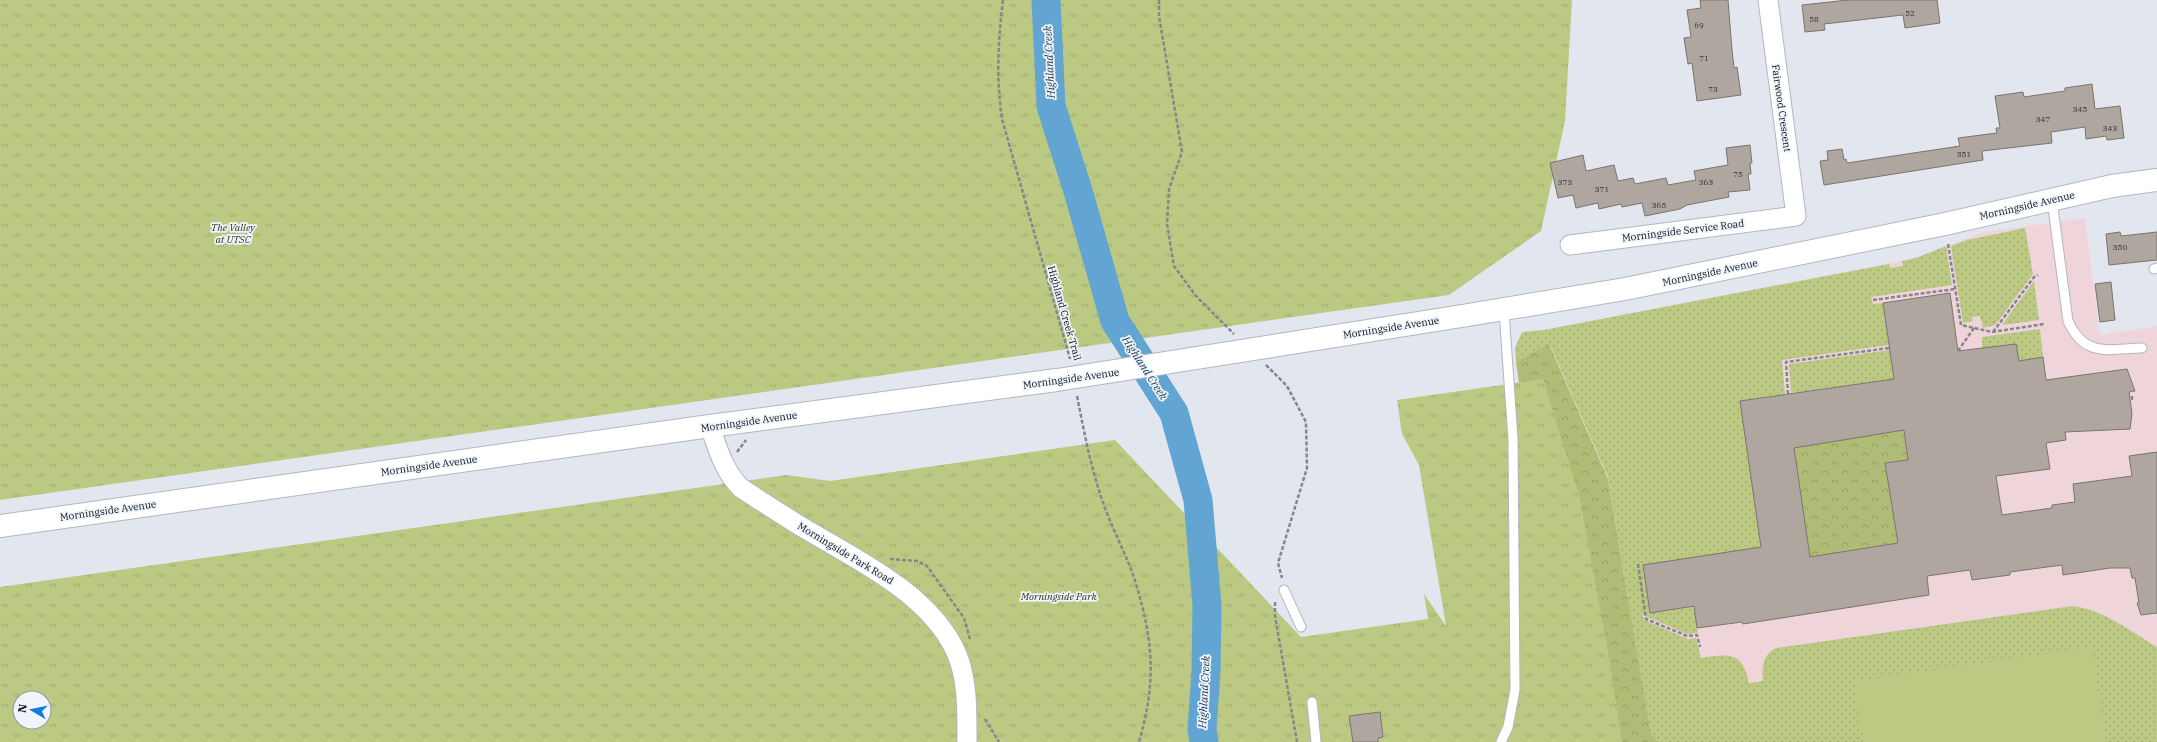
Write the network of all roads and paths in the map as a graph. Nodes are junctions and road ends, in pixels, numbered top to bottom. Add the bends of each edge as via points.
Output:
1 (1003, 0) edge
2 (1159, 0) edge
3 (1768, 0) edge
4 (2157, 180) edge
5 (2052, 198) junction
6 (1796, 216) joint
7 (1948, 244) dead end
8 (1570, 245) dead end
9 (2038, 275) dead end
10 (1955, 289) junction
11 (1873, 300) dead end
12 (1504, 311) junction
13 (2044, 324) dead end
14 (1974, 328) junction
15 (1992, 332) junction
16 (1236, 335) dead end
17 (1889, 348) dead end
18 (2142, 348) dead end
19 (1958, 351) dead end
20 (1264, 363) dead end
21 (1064, 374) junction
22 (1076, 390) dead end
23 (1788, 394) dead end
24 (2132, 396) dead end
25 (2132, 400) dead end
26 (710, 426) junction
27 (0, 526) edge
28 (1638, 564) dead end
29 (1281, 576) junction
30 (1278, 580) dead end
31 (1284, 590) joint
32 (1275, 600) dead end
33 (1301, 627) dead end
34 (1700, 647) dead end
35 (1312, 702) dead end
36 (967, 742) edge
37 (1139, 742) edge
38 (1297, 742) edge
39 (1316, 742) edge
40 (1501, 742) edge

1 - 21 path, Highland Creek Trail via 997,55 997,87 1002,119 1067,344
2 - 16 path via 1159,16 1182,152 1169,190 1167,224 1174,266 1196,296
3 - 6 street, Fairwood Crescent
4 - 5 main road, Morningside Avenue
5 - 12 main road, Morningside Avenue via 1945,224 1626,289
5 - 18 lane via 2068,321 2073,331 2079,340 2089,347 2102,350
6 - 8 street, Morningside Service Road
7 - 10 path
9 - 15 path
10 - 11 path
10 - 14 path via 1961,325
12 - 21 main road, Morningside Avenue, bridge
12 - 40 lane via 1513,439 1516,647 1513,710
13 - 15 path
14 - 15 path
14 - 19 path
17 - 23 path via 1786,362
20 - 29 path via 1287,386 1306,422 1307,468 1278,563
21 - 26 main road, Morningside Avenue
22 - 37 path via 1089,460 1107,513 1136,583 1150,638 1151,689
24 - 25 path
26 - 27 main road, Morningside Avenue
26 - 36 street, Morningside Park Road via 730,474 741,488 895,583 940,625 961,666
28 - 34 path via 1646,619 1687,636 1697,635
29 - 30 path
29 - 31 path
31 - 33 lane
32 - 38 path via 1276,623
35 - 39 lane

